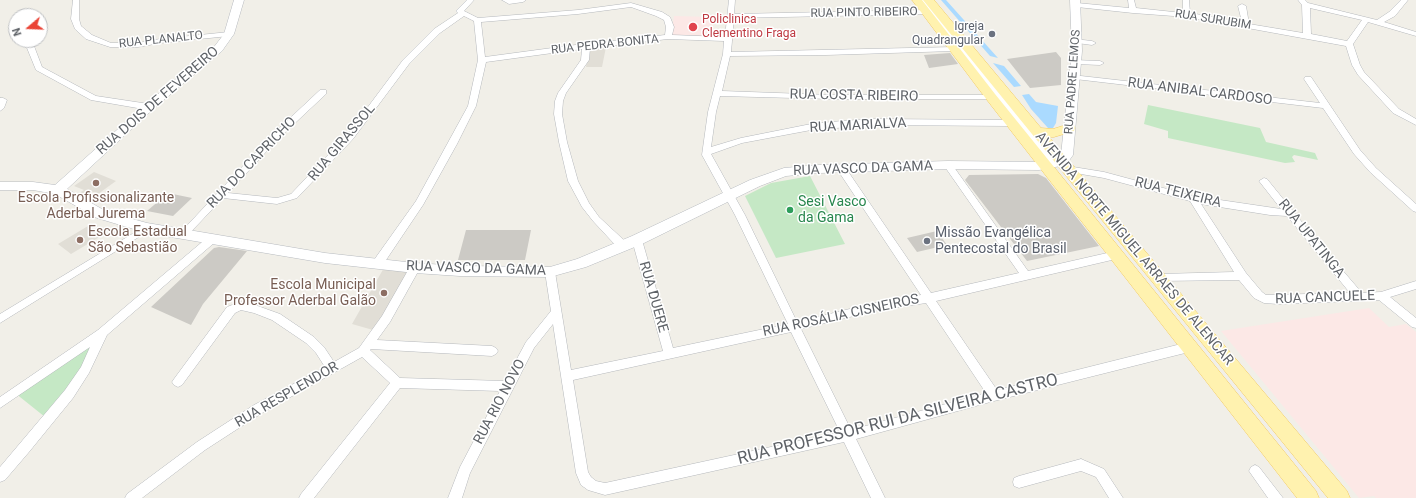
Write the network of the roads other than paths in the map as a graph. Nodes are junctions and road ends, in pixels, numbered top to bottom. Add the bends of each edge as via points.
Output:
1 (76, 0) edge
2 (239, 0) edge
3 (471, 0) edge
4 (505, 0) edge
5 (523, 0) edge
6 (732, 0) edge
7 (916, 0) edge
8 (1130, 0) edge
9 (1186, 0) edge
10 (1405, 0) edge
11 (925, 3) edge
12 (1076, 3) edge
13 (1304, 3) edge
14 (1242, 6) dead end
15 (1133, 10) junction
16 (461, 12) junction
17 (731, 16) junction
18 (1187, 16) junction
19 (1366, 19) junction
20 (477, 20) junction
21 (1378, 22) junction
22 (1246, 25) junction
23 (229, 34) junction
24 (1416, 34) edge
25 (1307, 36) junction
26 (668, 37) junction
27 (728, 39) junction
28 (1077, 41) junction
29 (1092, 43) dead end
30 (1349, 44) junction
31 (586, 46) junction
32 (30, 48) dead end
33 (954, 49) junction
34 (727, 54) junction
35 (482, 60) junction
36 (1076, 62) junction
37 (1100, 63) dead end
38 (1075, 77) junction
39 (1308, 79) dead end
40 (323, 92) dead end
41 (717, 93) junction
42 (991, 97) junction
43 (1326, 106) junction
44 (149, 107) junction
45 (1416, 122) edge
46 (1012, 123) junction
47 (1069, 128) junction
48 (1037, 132) junction
49 (706, 152) junction
50 (948, 165) junction
51 (1058, 165) junction
52 (842, 169) junction
53 (1264, 181) dead end
54 (0, 186) edge
55 (58, 190) junction
56 (729, 194) junction
57 (220, 195) junction
58 (1193, 199) junction
59 (1416, 209) edge
60 (1289, 213) junction
61 (147, 228) junction
62 (183, 235) junction
63 (211, 240) junction
64 (637, 240) junction
65 (623, 246) junction
66 (1116, 255) junction
67 (378, 264) junction
68 (415, 268) junction
69 (550, 272) junction
70 (1026, 276) junction
71 (1242, 276) junction
72 (1160, 278) junction
73 (1416, 284) edge
74 (1359, 296) junction
75 (1381, 296) junction
76 (928, 298) junction
77 (556, 312) junction
78 (0, 319) edge
79 (1416, 324) edge
80 (793, 327) junction
81 (102, 333) junction
82 (366, 347) junction
83 (1189, 347) junction
84 (492, 351) dead end
85 (669, 353) junction
86 (332, 369) junction
87 (567, 376) junction
88 (178, 382) dead end
89 (397, 383) junction
90 (508, 386) junction
91 (994, 396) junction
92 (0, 403) edge
93 (848, 436) junction
94 (1255, 471) dead end
95 (0, 476) edge
96 (1020, 482) dead end
97 (1342, 495) edge
98 (132, 498) edge
99 (306, 498) edge
100 (455, 498) edge
101 (878, 498) edge
102 (1116, 498) edge
103 (1276, 498) edge
104 (1309, 498) edge

1 - 23 street, RUA PLANALTO via 75,19 78,27 89,37 110,45 138,45
2 - 23 main road, RUA DOIS DE FEVEREIRO
3 - 16 street, RUA GIRASSOL
4 - 5 street
6 - 17 street
7 - 11 main road, AVENIDA NORTE MIGUEL ARRAES DE ALENCAR
8 - 15 street
9 - 18 street
10 - 21 street via 1392,14
11 - 11 street via 1056,161 1053,162
11 - 17 street, RUA PINTO RIBEIRO
11 - 33 main road, AVENIDA NORTE MIGUEL ARRAES DE ALENCAR
11 - 48 main road, AVENIDA NORTE MIGUEL ARRAES DE ALENCAR
12 - 15 street, RUA SURUBIM
12 - 28 main road, RUA PADRE LEMOS
13 - 19 street
13 - 25 street
14 - 22 street
15 - 18 street, RUA SURUBIM
16 - 20 street
16 - 57 street, RUA GIRASSOL via 437,31 396,74 350,137 294,196 277,201
17 - 27 street
18 - 22 street, RUA SURUBIM
19 - 21 street
19 - 30 street
20 - 26 street via 631,5 667,19 670,27
20 - 35 street
21 - 24 street
22 - 25 street, RUA SURUBIM
23 - 44 main road, RUA DOIS DE FEVEREIRO via 210,57
25 - 30 street, RUA SURUBIM
26 - 27 street, RUA PEDRA BONITA
26 - 31 street, RUA PEDRA BONITA
27 - 34 street
28 - 29 street
28 - 36 main road, RUA PADRE LEMOS
30 - 45 street via 1360,73 1396,111
31 - 35 street, RUA PEDRA BONITA
31 - 65 street via 585,60 559,101 558,114 563,142 573,181 586,205
32 - 44 street via 39,68 94,98
33 - 34 street
33 - 42 main road, AVENIDA NORTE MIGUEL ARRAES DE ALENCAR
34 - 41 street
35 - 67 street via 475,96 453,144 420,203
36 - 37 street
36 - 38 main road, RUA PADRE LEMOS
38 - 43 street, RUA ANIBAL CARDOSO
38 - 47 main road, RUA PADRE LEMOS
39 - 43 street
40 - 57 street, RUA DO CAPRICHO via 275,137
41 - 42 street, RUA COSTA RIBEIRO via 832,97
41 - 49 street
42 - 46 main road, AVENIDA NORTE MIGUEL ARRAES DE ALENCAR
43 - 59 street via 1372,170
44 - 55 main road, RUA DOIS DE FEVEREIRO
46 - 49 street, RUA MARIALVA via 842,124 811,127 741,141
46 - 51 main road, AVENIDA NORTE MIGUEL ARRAES DE ALENCAR
47 - 48 main road via 1054,133
47 - 51 main road, RUA PADRE LEMOS via 1067,155
48 - 51 main road, AVENIDA NORTE MIGUEL ARRAES DE ALENCAR
49 - 56 street via 707,158
50 - 51 main road, RUA VASCO DA GAMA
50 - 52 main road, RUA VASCO DA GAMA
50 - 70 street
51 - 58 street, RUA TEIXEIRA
51 - 66 main road, AVENIDA NORTE MIGUEL ARRAES DE ALENCAR
51 - 72 main road, AVENIDA NORTE MIGUEL ARRAES DE ALENCAR
52 - 56 main road, RUA VASCO DA GAMA via 784,172
52 - 76 street
53 - 60 street, RUA UPATINGA
54 - 55 main road, RUA VASCO DA GAMA via 33,186
55 - 61 main road, RUA VASCO DA GAMA via 102,215
56 - 64 main road, RUA VASCO DA GAMA
56 - 80 street
57 - 62 street, RUA DO CAPRICHO
58 - 60 street, RUA TEIXEIRA via 1264,212
58 - 71 street
60 - 74 street, RUA UPATINGA
61 - 62 main road, RUA VASCO DA GAMA
61 - 78 street
62 - 63 main road, RUA VASCO DA GAMA
63 - 67 main road, RUA VASCO DA GAMA
63 - 81 street
64 - 65 main road, RUA VASCO DA GAMA
64 - 85 street, RUA DUERE
65 - 69 main road, RUA VASCO DA GAMA
66 - 70 street, RUA ROSÁLIA CISNEIROS
66 - 83 main road, AVENIDA NORTE MIGUEL ARRAES DE ALENCAR
67 - 68 main road, RUA VASCO DA GAMA
68 - 69 main road, RUA VASCO DA GAMA
68 - 82 street, RUA RESPLENDOR via 386,319
69 - 77 street
70 - 76 street, RUA ROSÁLIA CISNEIROS
71 - 72 street
71 - 74 street, RUA CANCUELE via 1264,299
72 - 97 main road, AVENIDA NORTE MIGUEL ARRAES DE ALENCAR via 1214,336
73 - 75 street, RUA CANCUELE
74 - 75 street, RUA CANCUELE
75 - 79 street
76 - 80 street, RUA ROSÁLIA CISNEIROS via 874,307
76 - 91 street
77 - 87 street
77 - 90 street, RUA RIO NOVO via 530,345
80 - 85 street, RUA ROSÁLIA CISNEIROS
80 - 93 street
81 - 92 street
81 - 95 street via 85,370 69,394
82 - 84 street
82 - 86 street, RUA RESPLENDOR
82 - 89 street
83 - 91 street, RUA PROFESSOR RUI DA SILVEIRA CASTRO
83 - 104 main road, AVENIDA NORTE MIGUEL ARRAES DE ALENCAR
85 - 87 street, RUA ROSÁLIA CISNEIROS
86 - 88 street via 310,340 276,317 244,306 231,310
86 - 98 street, RUA RESPLENDOR via 252,413 201,446
87 - 93 street, RUA PROFESSOR RUI DA SILVEIRA CASTRO via 582,473 586,481 593,486 605,489
89 - 90 street
89 - 99 street
90 - 100 street, RUA RIO NOVO via 464,471
91 - 93 street, RUA PROFESSOR RUI DA SILVEIRA CASTRO
93 - 101 street
94 - 103 street
96 - 102 street via 1081,465 1100,473

